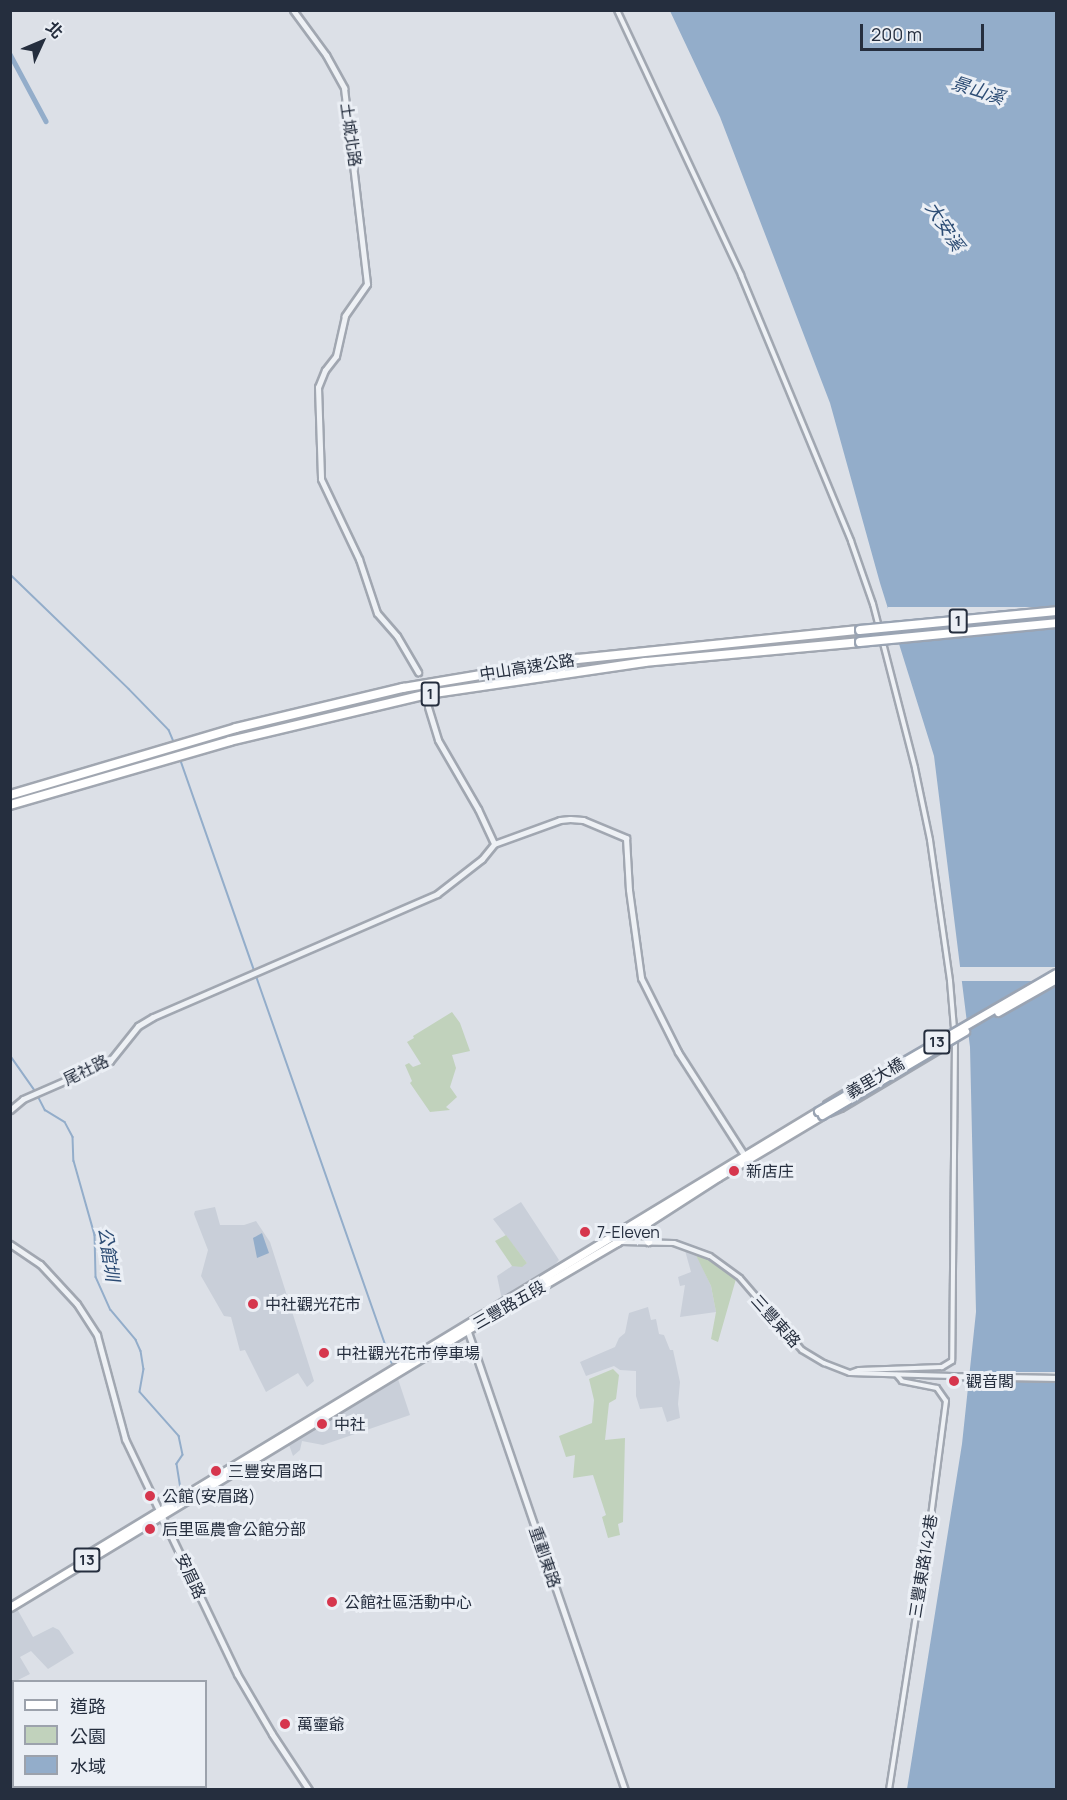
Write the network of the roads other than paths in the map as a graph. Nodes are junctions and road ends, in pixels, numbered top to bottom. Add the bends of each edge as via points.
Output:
1 (293, 10) edge
2 (617, 10) edge
3 (1056, 611) edge
4 (1056, 623) edge
5 (418, 672) tunnel mouth
6 (428, 707) tunnel mouth
7 (10, 795) edge
8 (10, 805) edge
9 (494, 844) junction
10 (1056, 973) edge
11 (1056, 979) edge
12 (954, 1029) junction
13 (955, 1041) junction
14 (10, 1110) edge
15 (820, 1113) junction
16 (746, 1157) junction
17 (647, 1223) junction
18 (615, 1240) junction
19 (648, 1241) junction
20 (10, 1244) edge
21 (466, 1327) junction
22 (850, 1373) junction
23 (897, 1375) junction
24 (952, 1376) joint
25 (1056, 1377) edge
26 (162, 1512) junction
27 (10, 1601) edge
28 (10, 1607) edge
29 (309, 1790) edge
30 (625, 1790) edge
31 (889, 1790) edge

1 - 5 street, 土城北路 via 345,88 367,286 345,316 336,356 318,387 320,470 359,559 377,613 397,636
2 - 12 street via 741,275 827,480 873,604 930,840
3 - 7 highway, 中山高速公路 / 1, bridge via 588,658 403,688 236,728
4 - 8 highway, 中山高速公路 / 1, bridge via 645,662 428,694 252,736
6 - 9 street via 438,740
9 - 14 street, 尾社路 via 482,859 437,894 153,1017 138,1026 110,1061 22,1099
9 - 16 street via 570,819 626,838 641,978 678,1052
10 - 15 main road, 義里大橋 / 13, bridge
11 - 15 main road, 義里大橋 / 13, bridge
12 - 13 street
12 - 15 street via 835,1097
13 - 15 street via 841,1109
13 - 22 street via 952,1360 942,1367
15 - 16 main road, 三豐路五段 / 13
16 - 17 main road, 三豐路五段 / 13
16 - 18 main road, 三豐路五段 / 13
17 - 18 main road, 三豐路五段 / 13
17 - 19 main road
18 - 19 street, 三豐東路
18 - 21 main road, 三豐路五段 / 13
19 - 22 street, 三豐東路 via 695,1249 722,1264 740,1278 802,1350
20 - 26 street, 安眉路 via 40,1264 77,1304 97,1335 119,1422
21 - 26 main road, 三豐路五段 / 13
21 - 30 street, 重劃東路
22 - 23 street, 三豐東路
23 - 24 street, 三豐東路
23 - 31 street, 三豐東路142巷 via 902,1381 937,1388 945,1401
24 - 25 street
26 - 27 main road, 三豐路五段 / 13
26 - 28 main road, 三豐路五段 / 13
26 - 29 street, 安眉路 via 237,1674

